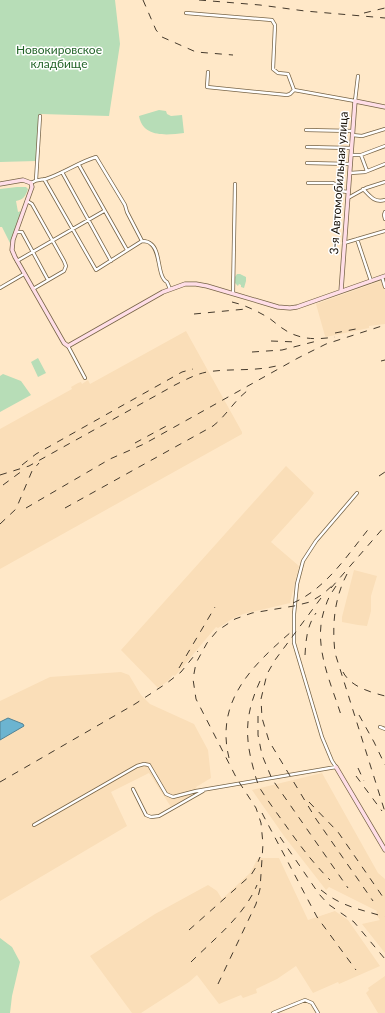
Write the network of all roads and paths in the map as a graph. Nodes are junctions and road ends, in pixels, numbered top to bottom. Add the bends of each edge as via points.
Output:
1 (186, 12) dead end
2 (208, 72) dead end
3 (358, 76) dead end
4 (294, 90) junction
5 (355, 101) junction
6 (385, 107) edge
7 (40, 116) dead end
8 (385, 129) edge
9 (306, 130) dead end
10 (352, 133) junction
11 (385, 146) edge
12 (307, 147) dead end
13 (351, 148) junction
14 (351, 155) junction
15 (361, 155) junction
16 (307, 163) dead end
17 (350, 164) junction
18 (385, 164) edge
19 (79, 165) junction
20 (368, 171) junction
21 (62, 172) junction
22 (349, 173) junction
23 (44, 179) junction
24 (36, 180) junction
25 (385, 182) edge
26 (31, 183) junction
27 (308, 183) dead end
28 (0, 184) edge
29 (235, 184) dead end
30 (363, 189) junction
31 (348, 192) junction
32 (348, 198) junction
33 (385, 200) edge
34 (27, 201) junction
35 (104, 211) junction
36 (385, 212) edge
37 (385, 218) edge
38 (88, 220) junction
39 (73, 229) junction
40 (385, 231) edge
41 (16, 232) junction
42 (357, 239) junction
43 (53, 240) junction
44 (142, 241) junction
45 (344, 243) junction
46 (127, 250) junction
47 (33, 252) junction
48 (111, 260) junction
49 (17, 261) junction
50 (24, 274) junction
51 (383, 276) edge
52 (48, 280) junction
53 (371, 281) junction
54 (0, 288) edge
55 (385, 288) edge
56 (33, 289) junction
57 (170, 289) junction
58 (341, 292) junction
59 (233, 294) junction
60 (68, 346) junction
61 (85, 378) dead end
62 (357, 493) dead end
63 (380, 727) dead end
64 (385, 728) edge
65 (336, 767) junction
66 (133, 789) dead end
67 (204, 791) junction
68 (34, 825) dead end
69 (385, 850) edge
70 (273, 1013) edge
71 (318, 1013) edge

1 - 4 street via 272,20 275,25 273,69 278,73 288,74
2 - 4 street via 207,87 287,95
3 - 5 street, 3-я Автомобильная улица
4 - 5 street
5 - 6 street
5 - 10 street, 3-я Автомобильная улица
7 - 24 street
8 - 10 street via 362,136
9 - 10 street
10 - 13 street, 3-я Автомобильная улица
11 - 15 street
12 - 13 street
13 - 14 street, 3-я Автомобильная улица
14 - 15 street
14 - 17 street, 3-я Автомобильная улица
15 - 20 street
16 - 17 street
17 - 22 street, 3-я Автомобильная улица
18 - 20 street
19 - 21 street
19 - 35 street
19 - 44 street via 96,157 125,205
20 - 22 street
21 - 23 street
21 - 38 street
22 - 31 street, 3-я Автомобильная улица
23 - 24 street
23 - 39 street
24 - 26 street
25 - 30 street
26 - 28 street via 24,180
26 - 34 street
27 - 31 street via 333,183 340,191
29 - 59 street
30 - 32 street
30 - 33 street via 373,200
31 - 32 street, 3-я Автомобильная улица
32 - 45 street, 3-я Автомобильная улица
34 - 41 street
34 - 43 street via 32,204
35 - 38 street
35 - 46 street
36 - 37 street
38 - 39 street
38 - 48 street
39 - 43 street
39 - 48 street via 96,270
40 - 42 street
41 - 47 street via 22,232
41 - 49 street via 12,250
42 - 45 street
42 - 53 street
43 - 47 street
43 - 52 street via 66,266 64,271
44 - 46 street
44 - 57 street via 153,245 162,277
45 - 58 street, 3-я Автомобильная улица
46 - 48 street
47 - 49 street
47 - 52 street
49 - 50 street
50 - 54 street
50 - 56 street
51 - 53 street
51 - 55 street
52 - 56 street
53 - 58 street
56 - 60 street
57 - 59 street via 185,284 196,284
57 - 60 street
58 - 59 street via 290,308
60 - 61 street
62 - 65 street via 303,561 297,584 294,614 294,643 322,737
63 - 64 street
65 - 67 street
65 - 69 street
66 - 67 street via 146,814 155,817
67 - 68 street via 170,797 163,790 149,765 142,764
70 - 71 street via 305,1000 312,1003

